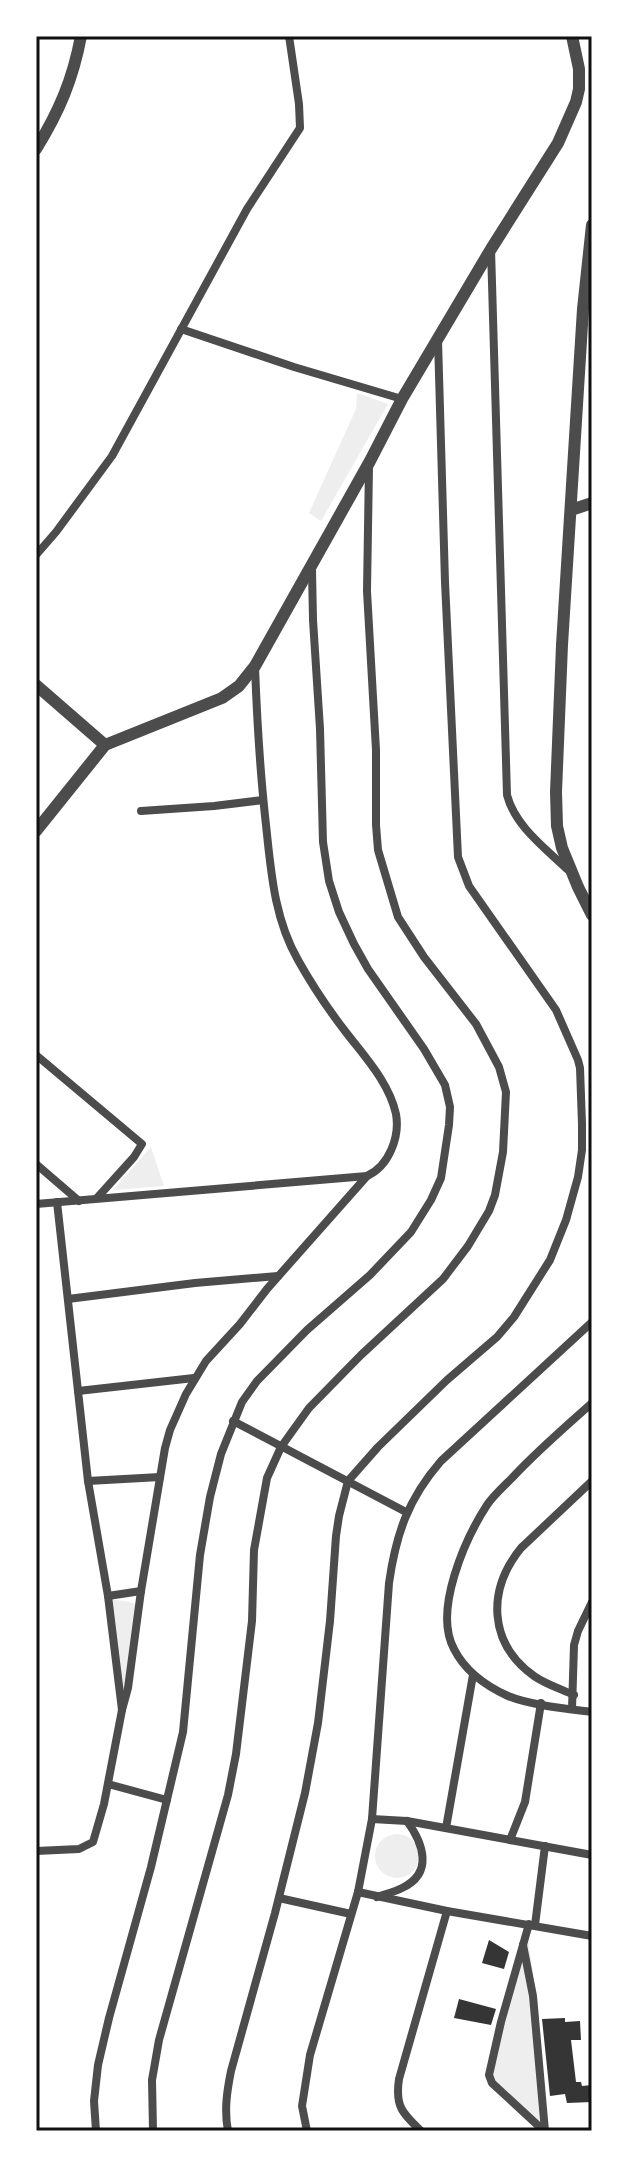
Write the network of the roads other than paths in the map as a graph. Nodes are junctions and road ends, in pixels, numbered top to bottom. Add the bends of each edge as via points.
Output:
1 (81, 36) edge
2 (289, 36) edge
3 (572, 36) edge
4 (36, 149) edge
5 (592, 225) edge
6 (491, 249) junction
7 (181, 329) junction
8 (438, 339) junction
9 (402, 399) junction
10 (370, 461) junction
11 (592, 503) edge
12 (571, 510) junction
13 (36, 555) edge
14 (311, 565) junction
15 (255, 666) junction
16 (36, 685) edge
17 (105, 745) junction
18 (263, 800) junction
19 (141, 811) dead end
20 (36, 831) edge
21 (571, 872) junction
22 (592, 915) edge
23 (36, 1055) edge
24 (36, 1164) edge
25 (367, 1176) junction
26 (97, 1198) junction
27 (79, 1201) junction
28 (57, 1202) junction
29 (36, 1204) edge
30 (279, 1276) junction
31 (68, 1299) junction
32 (592, 1322) edge
33 (194, 1378) junction
34 (78, 1391) junction
35 (592, 1403) edge
36 (233, 1421) junction
37 (281, 1447) junction
38 (160, 1477) junction
39 (88, 1481) junction
40 (348, 1481) junction
41 (592, 1481) edge
42 (406, 1512) junction
43 (141, 1591) junction
44 (108, 1596) junction
45 (592, 1602) edge
46 (473, 1675) junction
47 (574, 1695) junction
48 (541, 1703) junction
49 (572, 1709) junction
50 (122, 1710) junction
51 (592, 1712) edge
52 (108, 1784) junction
53 (167, 1800) junction
54 (372, 1819) junction
55 (407, 1821) junction
56 (446, 1828) junction
57 (510, 1840) junction
58 (545, 1846) junction
59 (36, 1851) edge
60 (592, 1855) edge
61 (358, 1892) junction
62 (376, 1897) junction
63 (279, 1898) junction
64 (447, 1911) junction
65 (351, 1914) junction
66 (532, 1924) junction
67 (592, 1936) edge
68 (522, 1944) junction
69 (96, 2131) edge
70 (153, 2131) edge
71 (228, 2131) edge
72 (307, 2131) edge
73 (421, 2131) edge
74 (545, 2131) edge

1 - 4 street via 63,101
2 - 7 street via 300,128 247,209
3 - 6 street via 579,69 576,102 546,165
5 - 12 street
6 - 8 street
6 - 21 street via 507,795 522,823
7 - 9 street
7 - 13 street via 112,456
8 - 9 street
8 - 40 street via 458,857 469,886 563,1025 580,1068 582,1150 560,1238 514,1317
9 - 10 street
10 - 14 street
10 - 37 street via 367,591 378,850 398,917 494,1055 506,1092 506,1124 495,1195 468,1246 443,1279 309,1408
11 - 12 street
12 - 21 street via 556,792 559,836
14 - 15 street
14 - 36 street via 329,881 368,969 445,1085 449,1125 441,1178 411,1232 257,1381
15 - 17 street via 222,698
15 - 18 street
16 - 17 street
17 - 20 street
18 - 19 street
18 - 25 street via 275,899 292,950 383,1083 396,1114 396,1136 387,1158
21 - 22 street
23 - 26 street via 142,1144
24 - 27 street
25 - 26 street
25 - 30 street
26 - 27 street
27 - 28 street
28 - 29 street
28 - 31 street
30 - 31 street
30 - 33 street
31 - 34 street
32 - 42 street via 441,1461
33 - 34 street
33 - 38 street via 170,1430
34 - 39 street
35 - 46 street via 488,1503 468,1540 453,1579 446,1622 453,1648
36 - 37 street
36 - 53 street via 210,1497 183,1732
37 - 40 street
37 - 70 street via 267,1478 254,1550 252,1621 236,1754 159,2040 152,2080
38 - 39 street
38 - 43 street
39 - 44 street
40 - 42 street
40 - 63 street via 336,1536 318,1723
41 - 47 street via 512,1559 497,1604 508,1651 535,1677
42 - 54 street via 389,1583
43 - 44 street
43 - 50 street
44 - 50 street
45 - 47 street via 574,1645
46 - 48 street via 509,1696
46 - 56 street
47 - 49 street
48 - 49 street
48 - 57 street via 525,1802
49 - 51 street
50 - 52 street
52 - 53 street
52 - 59 street via 93,1842 79,1849
53 - 69 street via 98,2065
54 - 55 street
54 - 61 street
55 - 56 street
55 - 62 street via 423,1847 419,1871 402,1889
56 - 57 street
57 - 58 street
58 - 60 street
58 - 66 street
61 - 62 street
61 - 65 street
62 - 64 street
63 - 65 street
63 - 71 street via 226,2092
64 - 66 street
64 - 73 street via 397,2090 401,2109
65 - 72 street via 308,2066 302,2106
66 - 67 street
66 - 68 street
68 - 74 street via 533,1996
68 - 74 street via 489,2075

